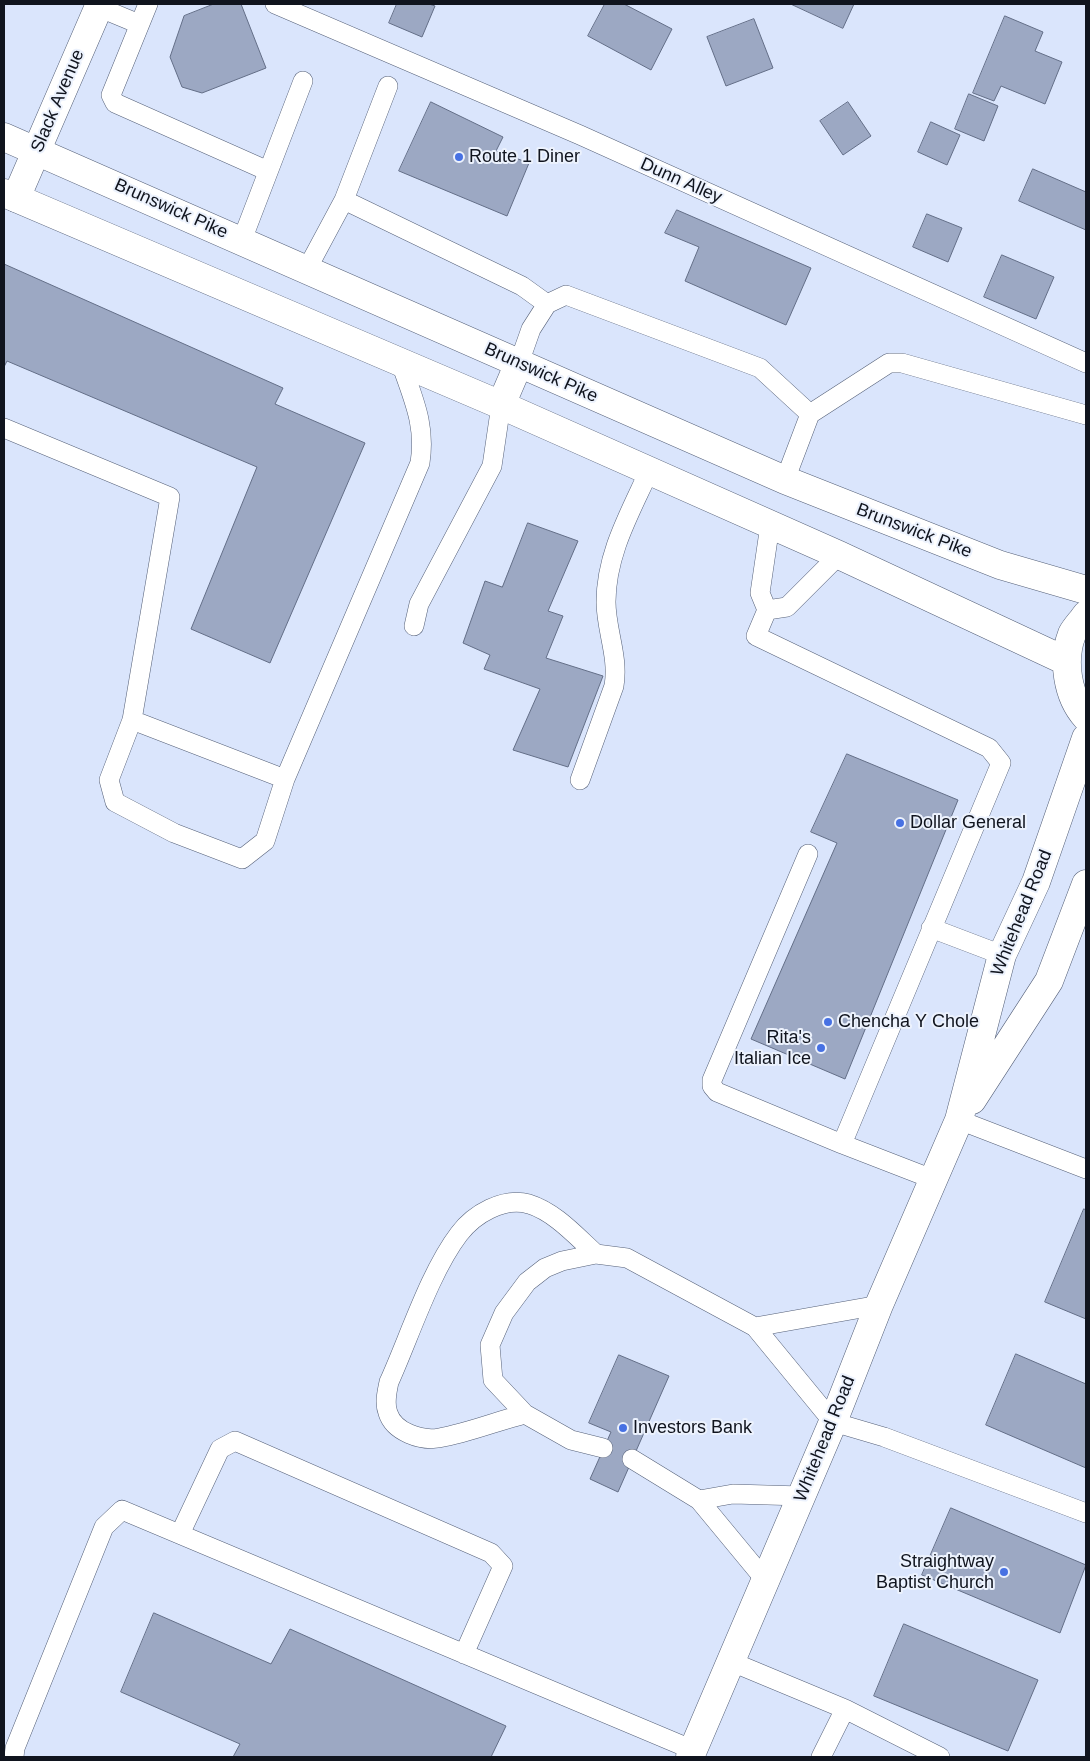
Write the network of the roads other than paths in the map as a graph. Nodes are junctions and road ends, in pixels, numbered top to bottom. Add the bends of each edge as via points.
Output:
1 (148, 4) edge
2 (275, 4) edge
3 (99, 6) edge
4 (139, 24) junction
5 (303, 81) dead end
6 (388, 86) dead end
7 (4, 137) edge
8 (37, 150) junction
9 (268, 171) junction
10 (10, 196) edge
11 (344, 200) junction
12 (242, 240) junction
13 (307, 269) junction
14 (547, 304) junction
15 (401, 363) junction
16 (518, 363) junction
17 (1086, 363) edge
18 (501, 405) junction
19 (810, 414) junction
20 (1086, 415) edge
21 (4, 428) edge
22 (649, 471) junction
23 (785, 480) junction
24 (770, 525) junction
25 (839, 555) junction
26 (1086, 590) edge
27 (767, 610) junction
28 (1086, 615) edge
29 (414, 626) dead end
30 (1066, 661) junction
31 (1086, 717) edge
32 (132, 720) junction
33 (1086, 738) edge
34 (285, 779) junction
35 (580, 780) dead end
36 (808, 854) dead end
37 (1086, 884) edge
38 (931, 928) junction
39 (1002, 955) junction
40 (959, 1120) junction
41 (842, 1144) junction
42 (1086, 1169) edge
43 (935, 1180) junction
44 (596, 1254) junction
45 (879, 1306) junction
46 (755, 1326) junction
47 (525, 1414) junction
48 (834, 1422) junction
49 (603, 1448) dead end
50 (632, 1459) dead end
51 (802, 1496) junction
52 (700, 1500) junction
53 (1086, 1513) edge
54 (180, 1534) junction
55 (766, 1581) junction
56 (464, 1654) junction
57 (732, 1662) junction
58 (844, 1710) junction
59 (692, 1754) edge
60 (14, 1757) edge
61 (821, 1757) edge
62 (940, 1757) edge

1 - 4 lane
2 - 17 lane, Dunn Alley via 589,140
3 - 4 lane
3 - 8 main road, Slack Avenue
4 - 9 lane via 111,95 115,103
5 - 9 lane
6 - 11 lane
7 - 8 main road, Brunswick Pike
8 - 10 main road, Slack Avenue
8 - 12 main road, Brunswick Pike
9 - 12 lane
10 - 15 main road
11 - 13 lane
11 - 14 lane via 522,286
12 - 13 main road, Brunswick Pike
13 - 16 main road, Brunswick Pike
14 - 16 lane via 530,329
14 - 19 lane via 566,295 760,368
15 - 18 main road
15 - 34 lane via 420,420 423,441 420,463
16 - 18 main road
16 - 23 main road, Brunswick Pike
18 - 22 main road
18 - 29 lane via 492,466 418,604
19 - 20 lane via 889,363 902,363
19 - 23 lane
21 - 32 lane via 170,496
22 - 24 main road
22 - 35 lane via 616,542 607,574 606,604 617,670
23 - 26 main road, Brunswick Pike via 1000,565
24 - 25 main road
24 - 27 lane via 760,593
25 - 27 lane via 787,608
25 - 30 main road
27 - 38 lane via 756,636 989,748 1002,763
28 - 30 main road via 1072,633
30 - 31 main road via 1072,692
32 - 34 lane
32 - 34 lane via 109,780 115,802 174,833 242,860 265,842
33 - 39 main road, Whitehead Road via 1036,882
36 - 41 lane via 712,1086 717,1092
37 - 40 main road, Whitehead Road via 1049,981
38 - 39 lane
38 - 41 lane
39 - 40 main road, Whitehead Road
40 - 42 lane
40 - 43 main road, Whitehead Road
41 - 43 lane
43 - 45 main road, Whitehead Road
44 - 46 lane via 627,1258
44 - 47 lane via 545,1268 527,1282 504,1313 490,1345 493,1380
44 - 47 lane via 561,1222 530,1205 505,1204 474,1219 459,1233 439,1267 389,1382 386,1397 388,1414 399,1429 421,1437 438,1438
45 - 46 lane
45 - 48 main road, Whitehead Road
46 - 48 lane
47 - 49 lane via 572,1440
48 - 51 main road, Whitehead Road
48 - 53 lane via 884,1437
50 - 52 lane
51 - 52 lane via 733,1494
51 - 55 main road, Whitehead Road
52 - 55 lane
54 - 56 lane
54 - 56 lane via 220,1449 235,1441 491,1553 503,1566
54 - 60 lane via 122,1510 104,1527
55 - 57 main road, Whitehead Road
56 - 59 lane
57 - 58 lane
57 - 59 main road, Whitehead Road
58 - 61 lane
58 - 62 lane

